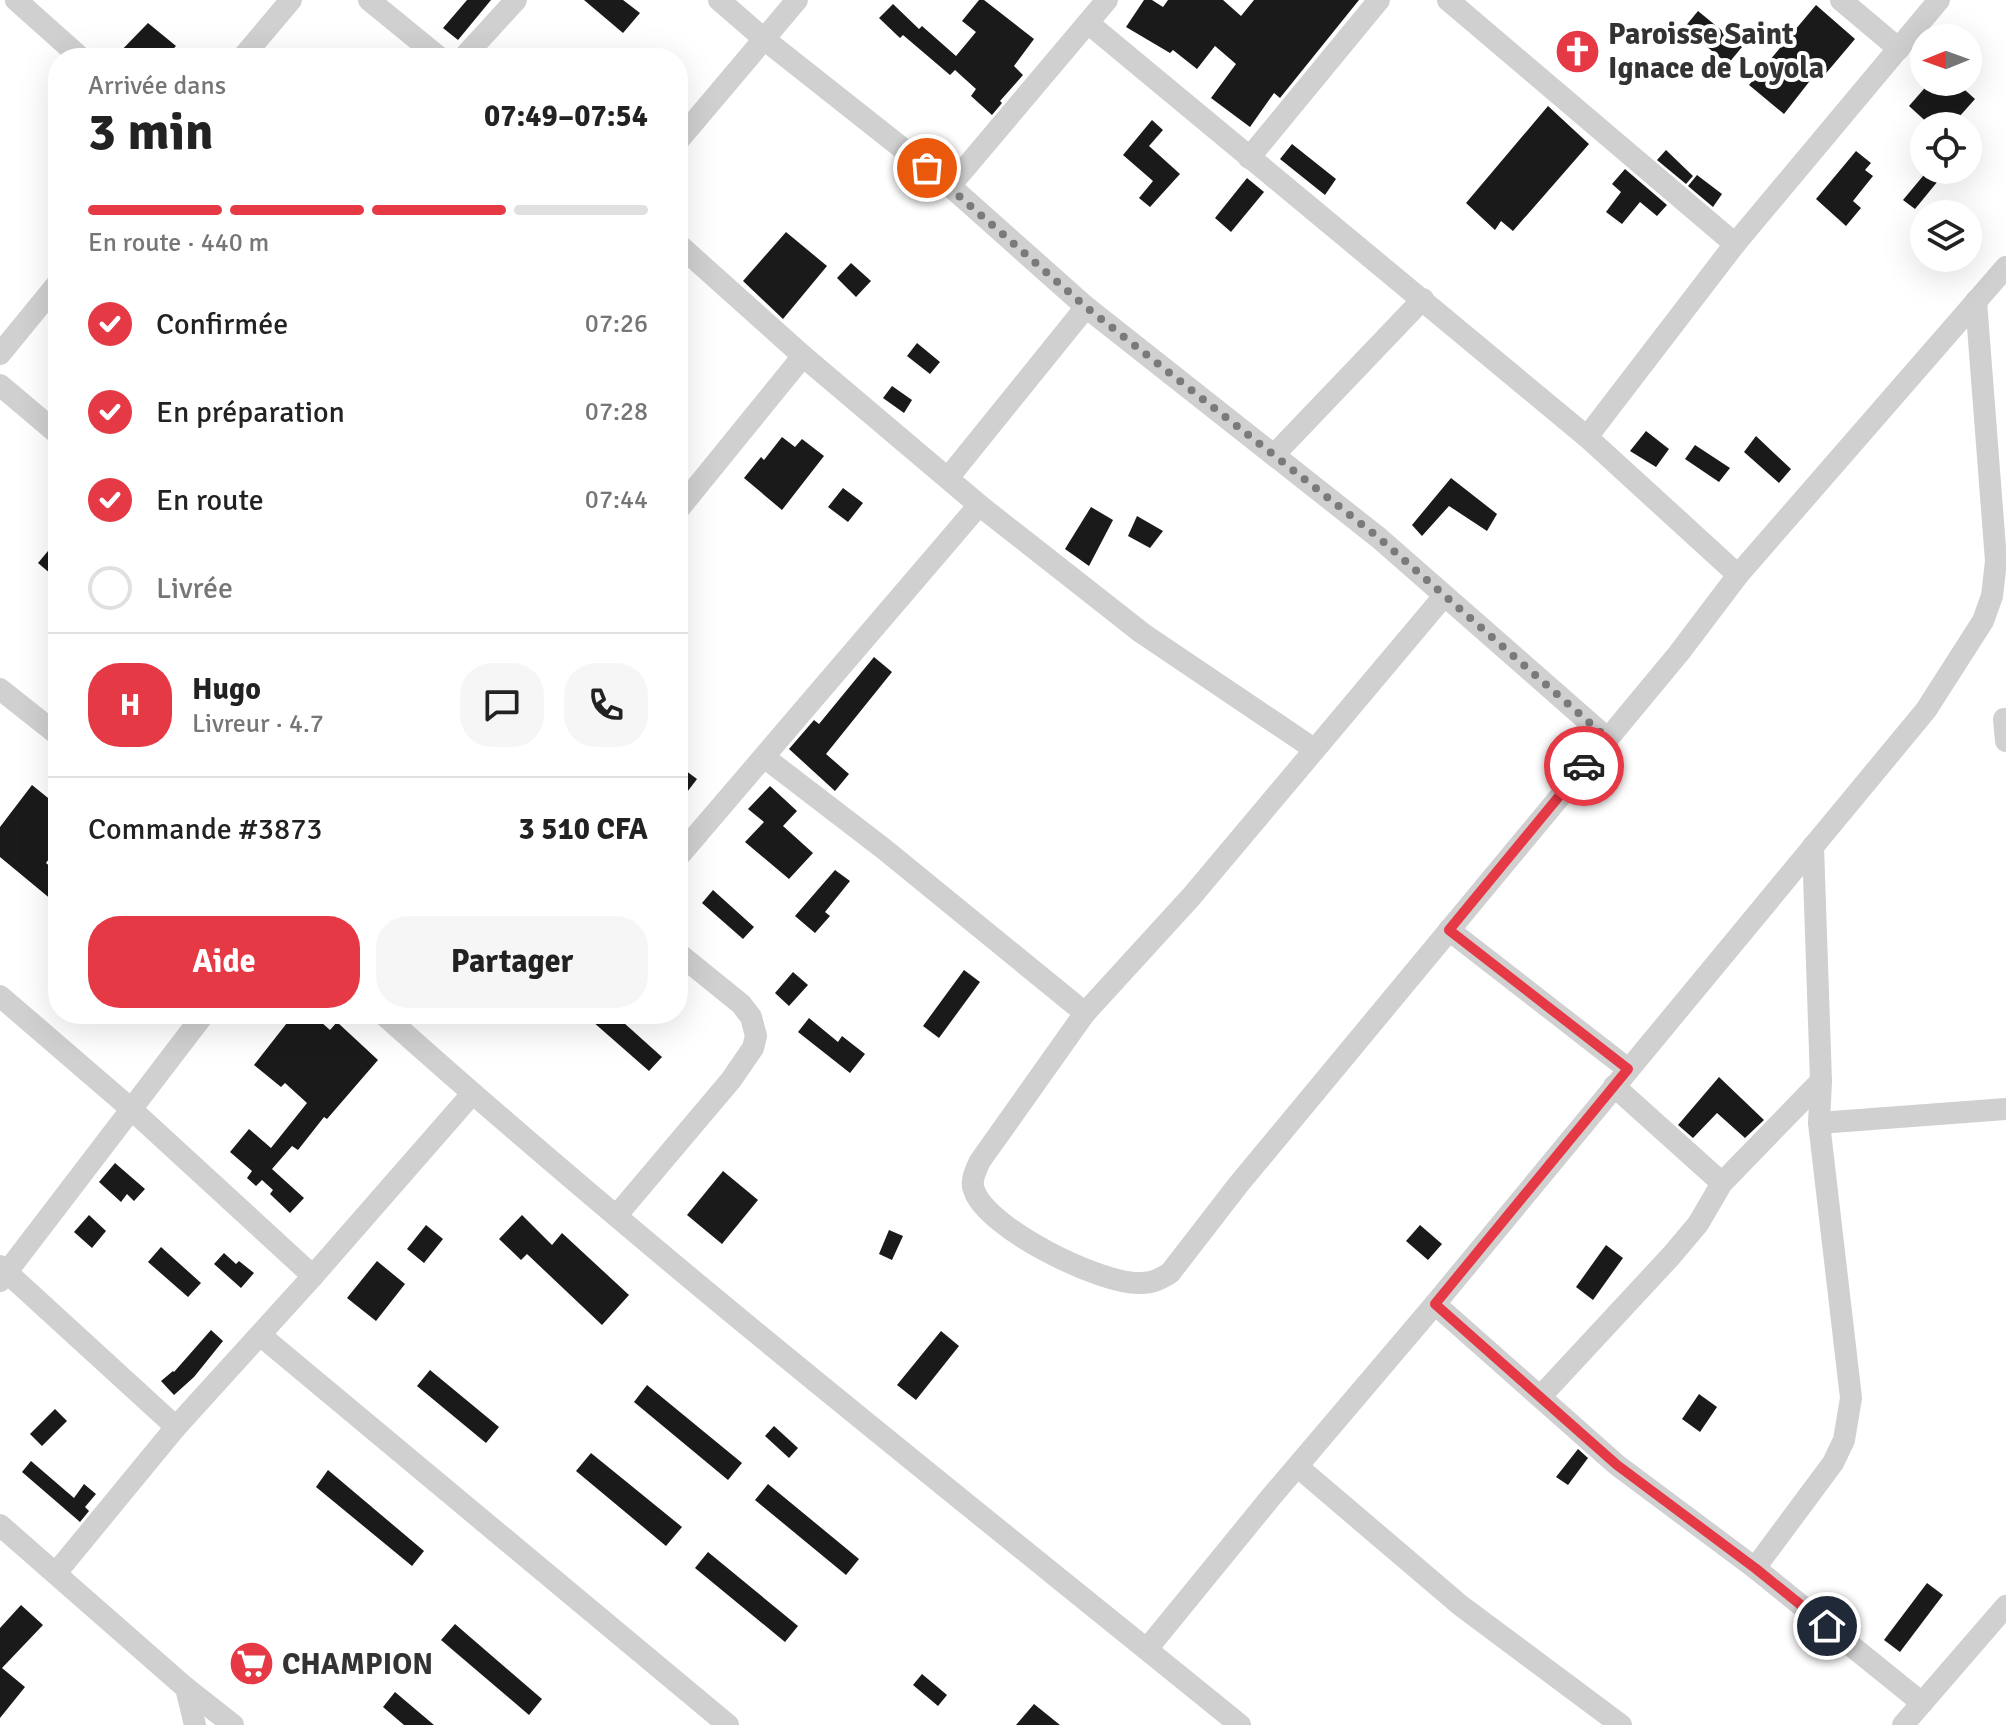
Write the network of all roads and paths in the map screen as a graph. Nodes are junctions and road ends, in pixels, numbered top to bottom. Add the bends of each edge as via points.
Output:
1 (16, 0) edge
2 (291, 0) edge
3 (369, 0) edge
4 (516, 0) edge
5 (719, 0) edge
6 (797, 0) edge
7 (1107, 0) edge
8 (1379, 0) edge
9 (1448, 0) edge
10 (1841, 0) edge
11 (1939, 0) edge
12 (1088, 23) junction
13 (764, 39) junction
14 (70, 48) edge
15 (250, 48) edge
16 (428, 48) edge
17 (472, 48) edge
18 (1899, 49) junction
19 (688, 129) edge
20 (1249, 158) junction
21 (950, 186) junction
22 (1735, 244) junction
23 (688, 253) edge
24 (2006, 267) edge
25 (48, 295) edge
26 (1423, 299) junction
27 (1976, 301) junction
28 (1086, 307) junction
29 (0, 354) edge
30 (803, 356) junction
31 (0, 385) edge
32 (48, 426) edge
33 (1587, 437) junction
34 (1274, 455) junction
35 (948, 478) junction
36 (688, 498) edge
37 (979, 505) junction
38 (1738, 575) junction
39 (1444, 596) junction
40 (0, 689) edge
41 (48, 727) edge
42 (1607, 738) junction
43 (1314, 749) junction
44 (764, 757) junction
45 (688, 845) edge
46 (1813, 846) junction
47 (1449, 930) junction
48 (688, 961) edge
49 (0, 996) edge
50 (1085, 1013) junction
51 (196, 1024) edge
52 (394, 1024) edge
53 (1621, 1078) junction
54 (1821, 1081) junction
55 (472, 1094) junction
56 (130, 1108) junction
57 (2006, 1109) edge
58 (1819, 1123) junction
59 (1722, 1183) junction
60 (617, 1215) junction
61 (2, 1273) edge
62 (313, 1276) junction
63 (1435, 1304) junction
64 (260, 1335) junction
65 (1541, 1396) junction
66 (176, 1427) junction
67 (1298, 1467) junction
68 (0, 1525) edge
69 (1755, 1568) junction
70 (56, 1573) junction
71 (2006, 1606) edge
72 (1147, 1649) junction
73 (186, 1688) junction
74 (1922, 1703) junction
75 (1597, 1718) edge
76 (195, 1725) edge
77 (233, 1725) edge
78 (728, 1725) edge
79 (1240, 1725) edge
80 (1621, 1725) edge
81 (1903, 1725) edge

1 - 14 street
2 - 15 street
3 - 16 street
4 - 17 street
5 - 13 street
6 - 13 street
7 - 12 street
8 - 20 street
9 - 22 street
10 - 18 street
11 - 18 street
12 - 20 street
12 - 21 street
13 - 19 street
13 - 21 street
18 - 22 street
20 - 26 street
21 - 28 street
22 - 33 street
23 - 30 street
24 - 27 street
25 - 29 street
26 - 33 street
26 - 34 street
27 - 38 street
27 - 46 street via 1996,561 1992,596 1983,621 1926,710
28 - 34 street
28 - 35 street
30 - 35 street
30 - 36 street
31 - 32 street
33 - 38 street
34 - 39 street
35 - 37 street
37 - 43 street via 1142,633
37 - 44 street
38 - 42 street
39 - 42 street
39 - 43 street
40 - 41 street
42 - 47 street
43 - 50 street via 1191,897
44 - 45 street
44 - 50 street
46 - 53 street
46 - 54 street
47 - 50 street via 1183,1258 1158,1281 1118,1281 1059,1260 1006,1225 973,1189 980,1161
47 - 53 street
48 - 60 street via 751,1017 753,1048
49 - 56 street
51 - 56 street
52 - 55 street
53 - 59 street
53 - 63 street
54 - 58 street
54 - 59 street
55 - 60 street
55 - 62 street
56 - 61 street
56 - 62 street
57 - 58 street
58 - 69 street via 1851,1398 1849,1420 1833,1463
59 - 65 street via 1671,1256
60 - 72 street
61 - 66 street
62 - 64 street
63 - 65 street
63 - 67 street
64 - 66 street
64 - 78 street
65 - 69 street via 1617,1465
66 - 70 street
67 - 72 street
67 - 75 street
68 - 70 street
69 - 74 street
70 - 73 street
71 - 74 street
72 - 79 street
73 - 76 street
73 - 77 street
74 - 81 street
75 - 80 street

